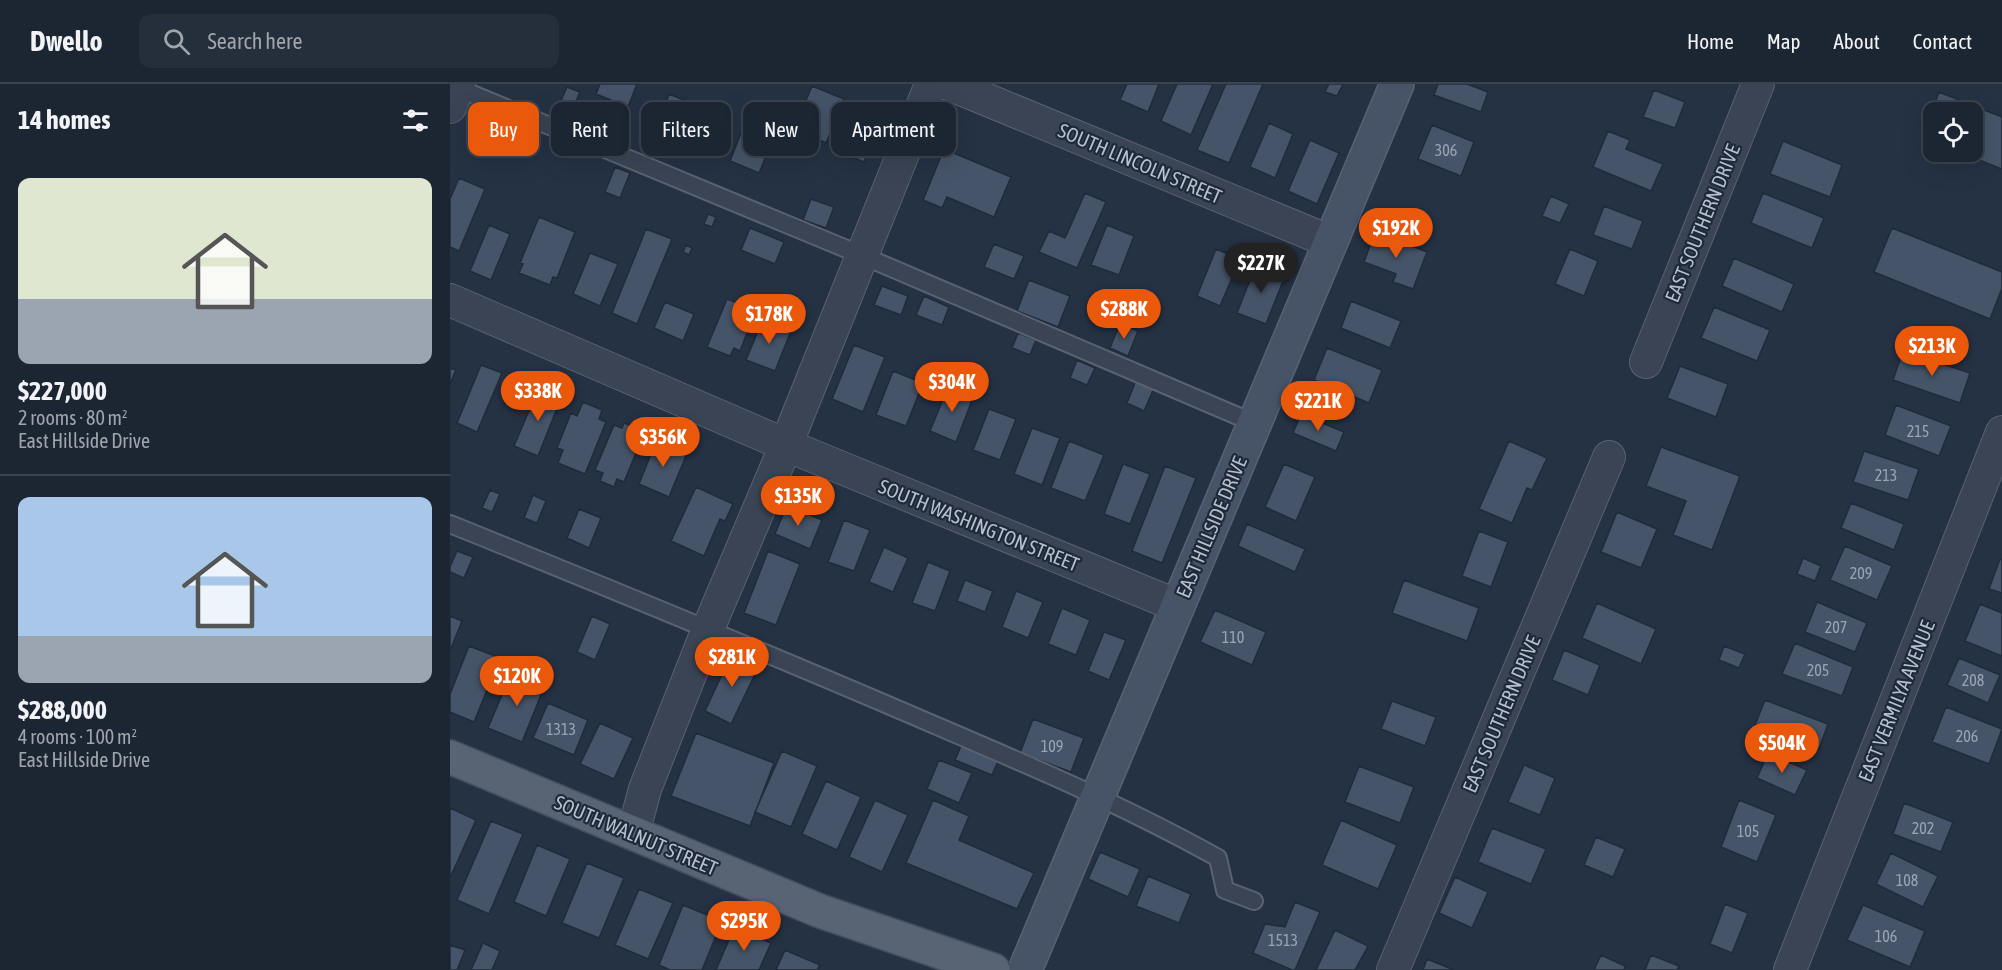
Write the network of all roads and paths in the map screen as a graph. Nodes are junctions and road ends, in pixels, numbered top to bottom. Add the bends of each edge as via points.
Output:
1 (931, 84) edge
2 (949, 84) edge
3 (1397, 84) edge
4 (1758, 84) edge
5 (454, 91) edge
6 (1331, 242) junction
7 (861, 255) junction
8 (450, 300) edge
9 (1646, 362) dead end
10 (1254, 423) junction
11 (2002, 432) edge
12 (786, 445) junction
13 (1609, 457) dead end
14 (450, 524) edge
15 (1178, 606) junction
16 (708, 629) junction
17 (450, 757) edge
18 (1098, 796) junction
19 (633, 834) junction
20 (1254, 901) dead end
21 (993, 970) edge
22 (1025, 970) edge
23 (1393, 970) edge
24 (1790, 970) edge

1 - 7 street
2 - 6 street, SOUTH LINCOLN STREET
3 - 6 main road, EAST HILLSIDE DRIVE
4 - 9 street, EAST SOUTHERN DRIVE
5 - 7 lane
6 - 10 main road, EAST HILLSIDE DRIVE
7 - 10 lane
7 - 12 street
8 - 12 street, SOUTH WASHINGTON STREET
10 - 15 main road, EAST HILLSIDE DRIVE
11 - 24 street, EAST VERMILYA AVENUE
12 - 15 street, SOUTH WASHINGTON STREET
12 - 16 street
13 - 23 street, EAST SOUTHERN DRIVE
14 - 16 lane
15 - 18 main road, EAST HILLSIDE DRIVE
16 - 18 lane
16 - 19 street via 645,789
17 - 19 main road, SOUTH WALNUT STREET
18 - 20 lane via 1218,858 1225,890
18 - 22 main road, EAST HILLSIDE DRIVE
19 - 21 main road, SOUTH WALNUT STREET via 820,911

